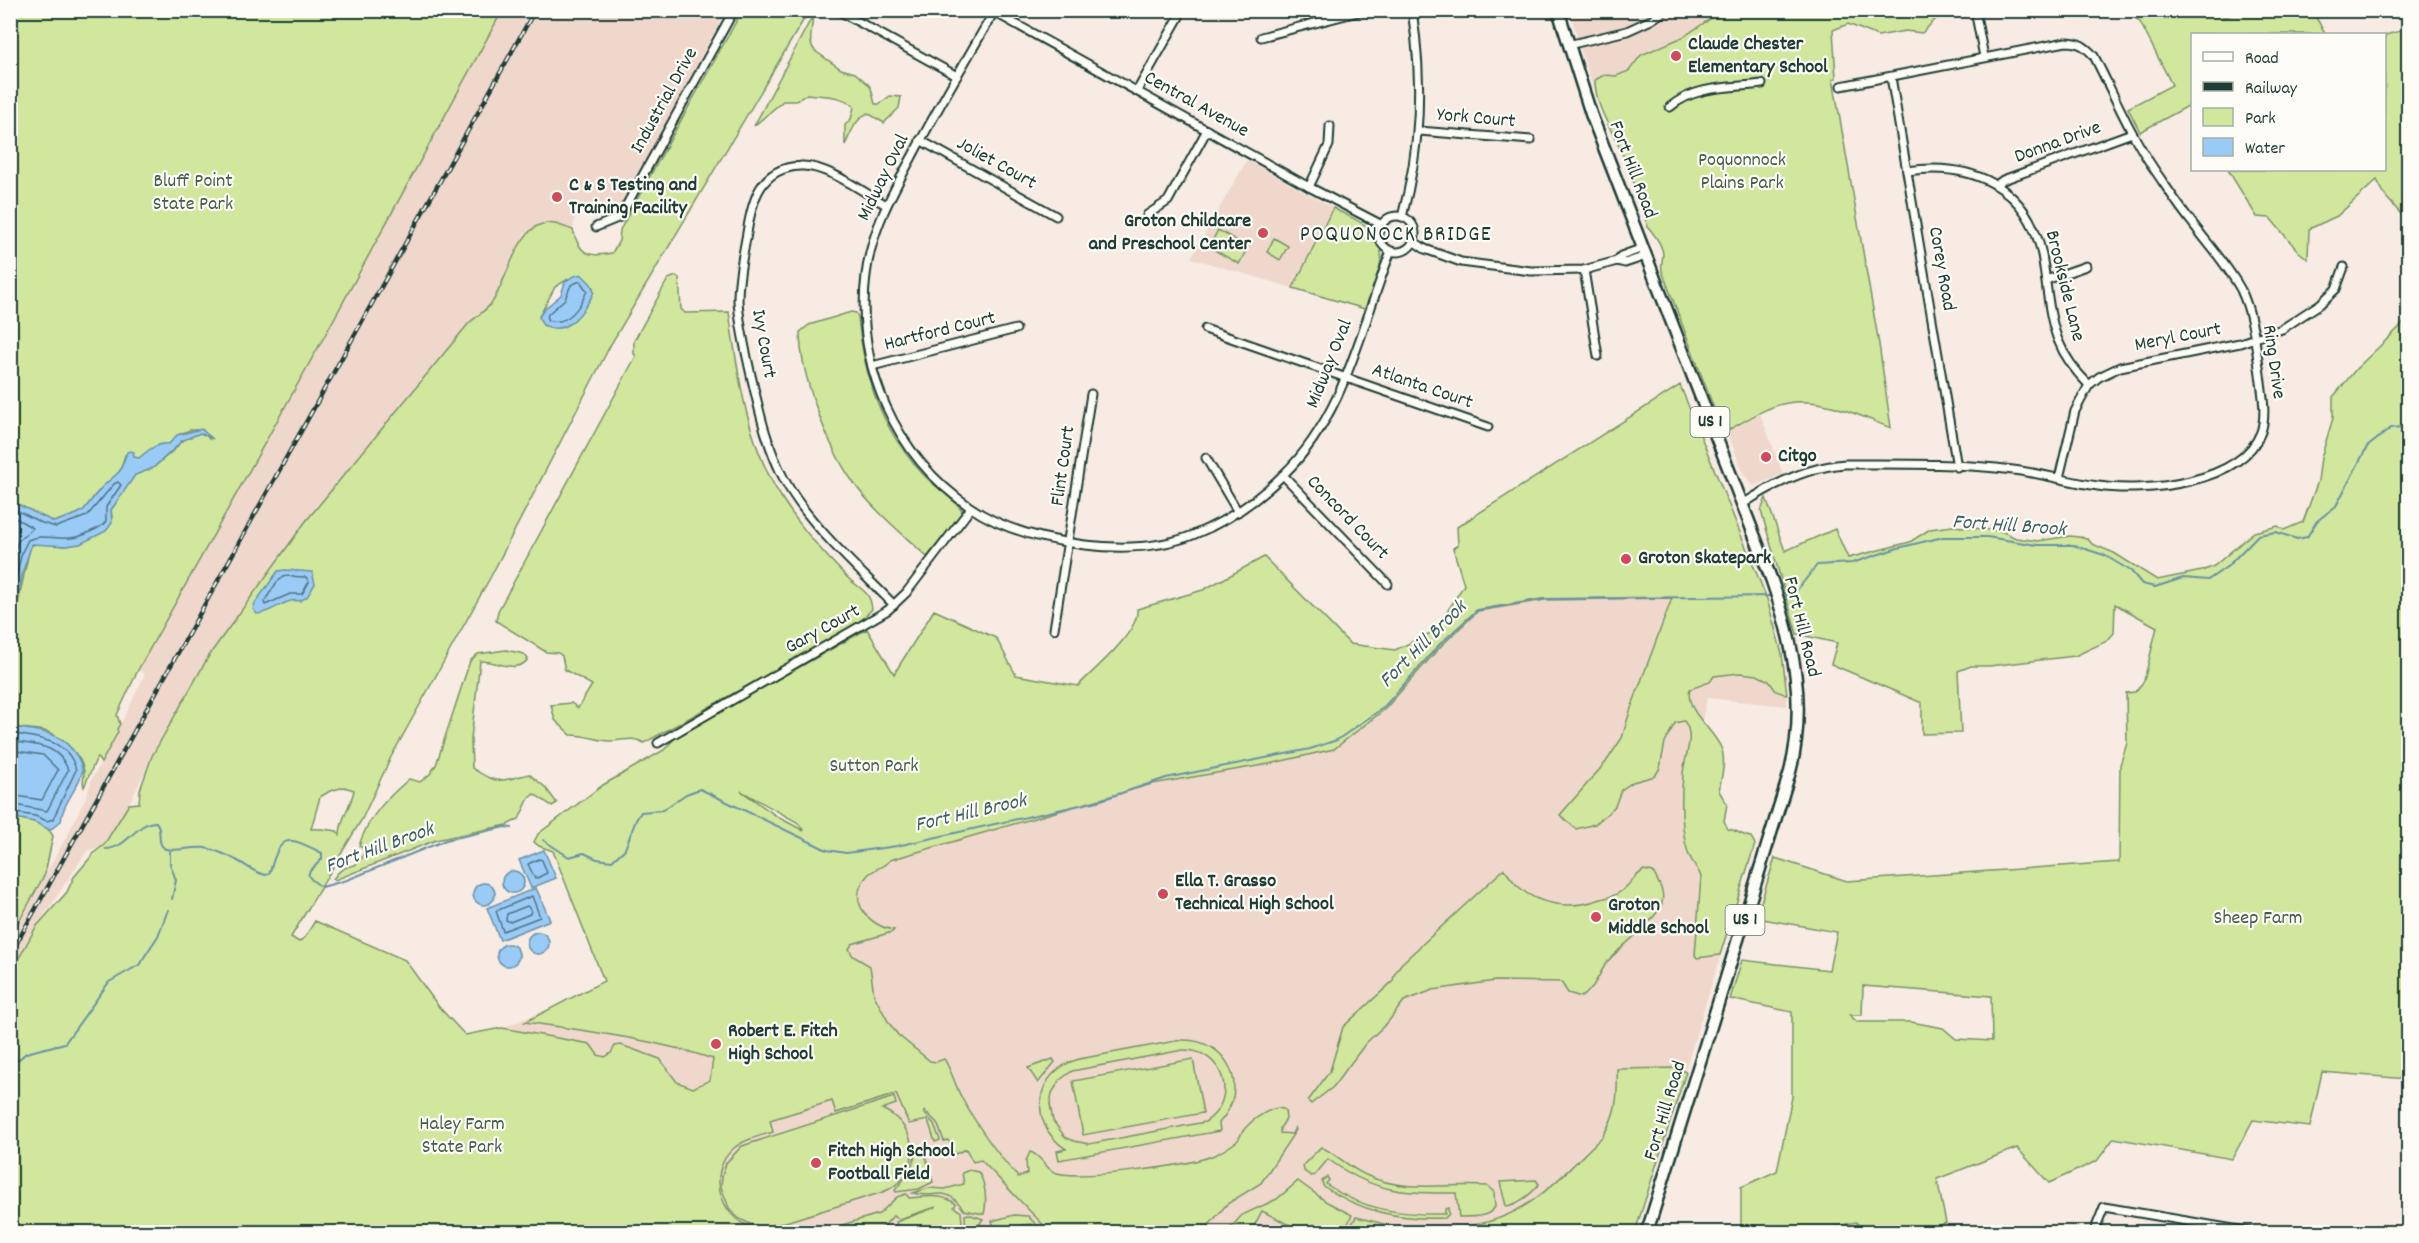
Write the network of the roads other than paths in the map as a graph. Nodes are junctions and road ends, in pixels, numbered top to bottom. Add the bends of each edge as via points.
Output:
1 (734, 10) edge
2 (837, 10) edge
3 (1365, 10) edge
4 (1412, 10) edge
5 (1558, 10) edge
6 (1666, 10) edge
7 (1976, 10) edge
8 (994, 11) edge
9 (1179, 17) dead end
10 (1261, 37) dead end
11 (1568, 45) junction
12 (1984, 57) junction
13 (957, 76) junction
14 (1891, 77) junction
15 (1762, 84) dead end
16 (1841, 86) dead end
17 (1137, 91) junction
18 (1670, 107) dead end
19 (1330, 126) dead end
20 (1207, 130) junction
21 (1419, 131) junction
22 (2132, 133) junction
23 (920, 140) junction
24 (1531, 140) dead end
25 (1907, 171) junction
26 (1996, 185) junction
27 (1309, 187) junction
28 (886, 205) junction
29 (1147, 215) dead end
30 (1056, 216) dead end
31 (1402, 218) junction
32 (1382, 225) junction
33 (596, 227) dead end
34 (1413, 241) junction
35 (1391, 251) junction
36 (1644, 252) junction
37 (2086, 266) dead end
38 (2344, 267) dead end
39 (1584, 270) junction
40 (2046, 280) junction
41 (1016, 329) dead end
42 (1205, 329) dead end
43 (2254, 340) junction
44 (1598, 356) dead end
45 (872, 366) junction
46 (1345, 377) junction
47 (2089, 385) junction
48 (1091, 394) dead end
49 (1488, 427) dead end
50 (1206, 458) dead end
51 (1957, 466) junction
52 (1283, 475) junction
53 (2059, 478) junction
54 (1743, 504) junction
55 (971, 508) junction
56 (1238, 512) junction
57 (1069, 543) junction
58 (1388, 584) dead end
59 (894, 605) junction
60 (1054, 629) dead end
61 (658, 742) dead end
62 (1647, 1233) edge
63 (2094, 1233) edge
64 (2251, 1233) edge

1 - 33 street, Industrial Drive via 620,217
2 - 13 street
3 - 10 street
4 - 21 street via 1420,90
5 - 11 main road, Fort Hill Road / US 1
6 - 11 street via 1627,31
7 - 12 street
8 - 13 street, Midway Oval
8 - 17 street, Central Avenue
9 - 17 street
11 - 36 main road, Fort Hill Road / US 1
12 - 14 street, Ring Drive
12 - 22 street, Ring Drive via 2066,42 2086,46
13 - 23 street, Midway Oval
14 - 16 street, Ring Drive
14 - 25 street, Corey Road
15 - 18 street via 1694,92
17 - 20 street, Central Avenue
19 - 27 street via 1329,145
20 - 27 street, Central Avenue
20 - 29 street via 1168,201
21 - 24 street, York Court
21 - 31 street
22 - 26 street, Donna Drive
22 - 43 street, Ring Drive via 2189,220 2230,270 2246,304
23 - 28 street, Midway Oval
23 - 30 street, Joliet Court
25 - 26 street, Brookside Lane via 1952,169
25 - 51 street, Corey Road
26 - 40 street, Brookside Lane via 2015,200 2031,223
27 - 32 street, Central Avenue
28 - 45 street, Midway Oval via 866,276 865,318
28 - 59 street, Ivy Court via 814,167 792,167 772,175 762,183 752,202 738,300 741,331 762,422 784,479 806,513
31 - 32 street via 1392,217
31 - 34 street via 1413,227
32 - 35 street via 1380,240
34 - 35 street via 1402,251
34 - 39 street via 1461,262 1531,271
35 - 46 street, Midway Oval
36 - 39 street via 1623,263 1617,261
36 - 54 main road, Fort Hill Road / US 1
37 - 40 street
38 - 43 street, Meryl Court via 2336,289 2320,304 2282,329
39 - 44 street
40 - 47 street, Brookside Lane via 2057,338 2064,354
41 - 45 street, Hartford Court
42 - 46 street, Atlanta Court
43 - 47 street, Meryl Court via 2120,366
43 - 53 street, Ring Drive via 2264,405 2261,431 2250,450 2234,463 2192,480 2143,487 2098,486
45 - 55 street, Midway Oval via 885,408 906,444 938,480
46 - 49 street, Atlanta Court
46 - 52 street, Midway Oval via 1318,433
47 - 53 street, Meryl Court via 2075,411
48 - 57 street, Flint Court
50 - 56 street
51 - 53 street, Ring Drive
51 - 54 street, Ring Drive via 1831,466 1790,478
52 - 56 street, Midway Oval
52 - 58 street, Concord Court
54 - 62 main road, Fort Hill Road / US 1 via 1775,588 1791,645 1798,686 1795,753
55 - 57 street, Midway Oval via 1017,530
55 - 59 street, Gary Court
56 - 57 street, Midway Oval via 1192,536 1162,543 1107,547
57 - 60 street, Flint Court
59 - 61 street, Gary Court
63 - 64 street via 2104,1207

